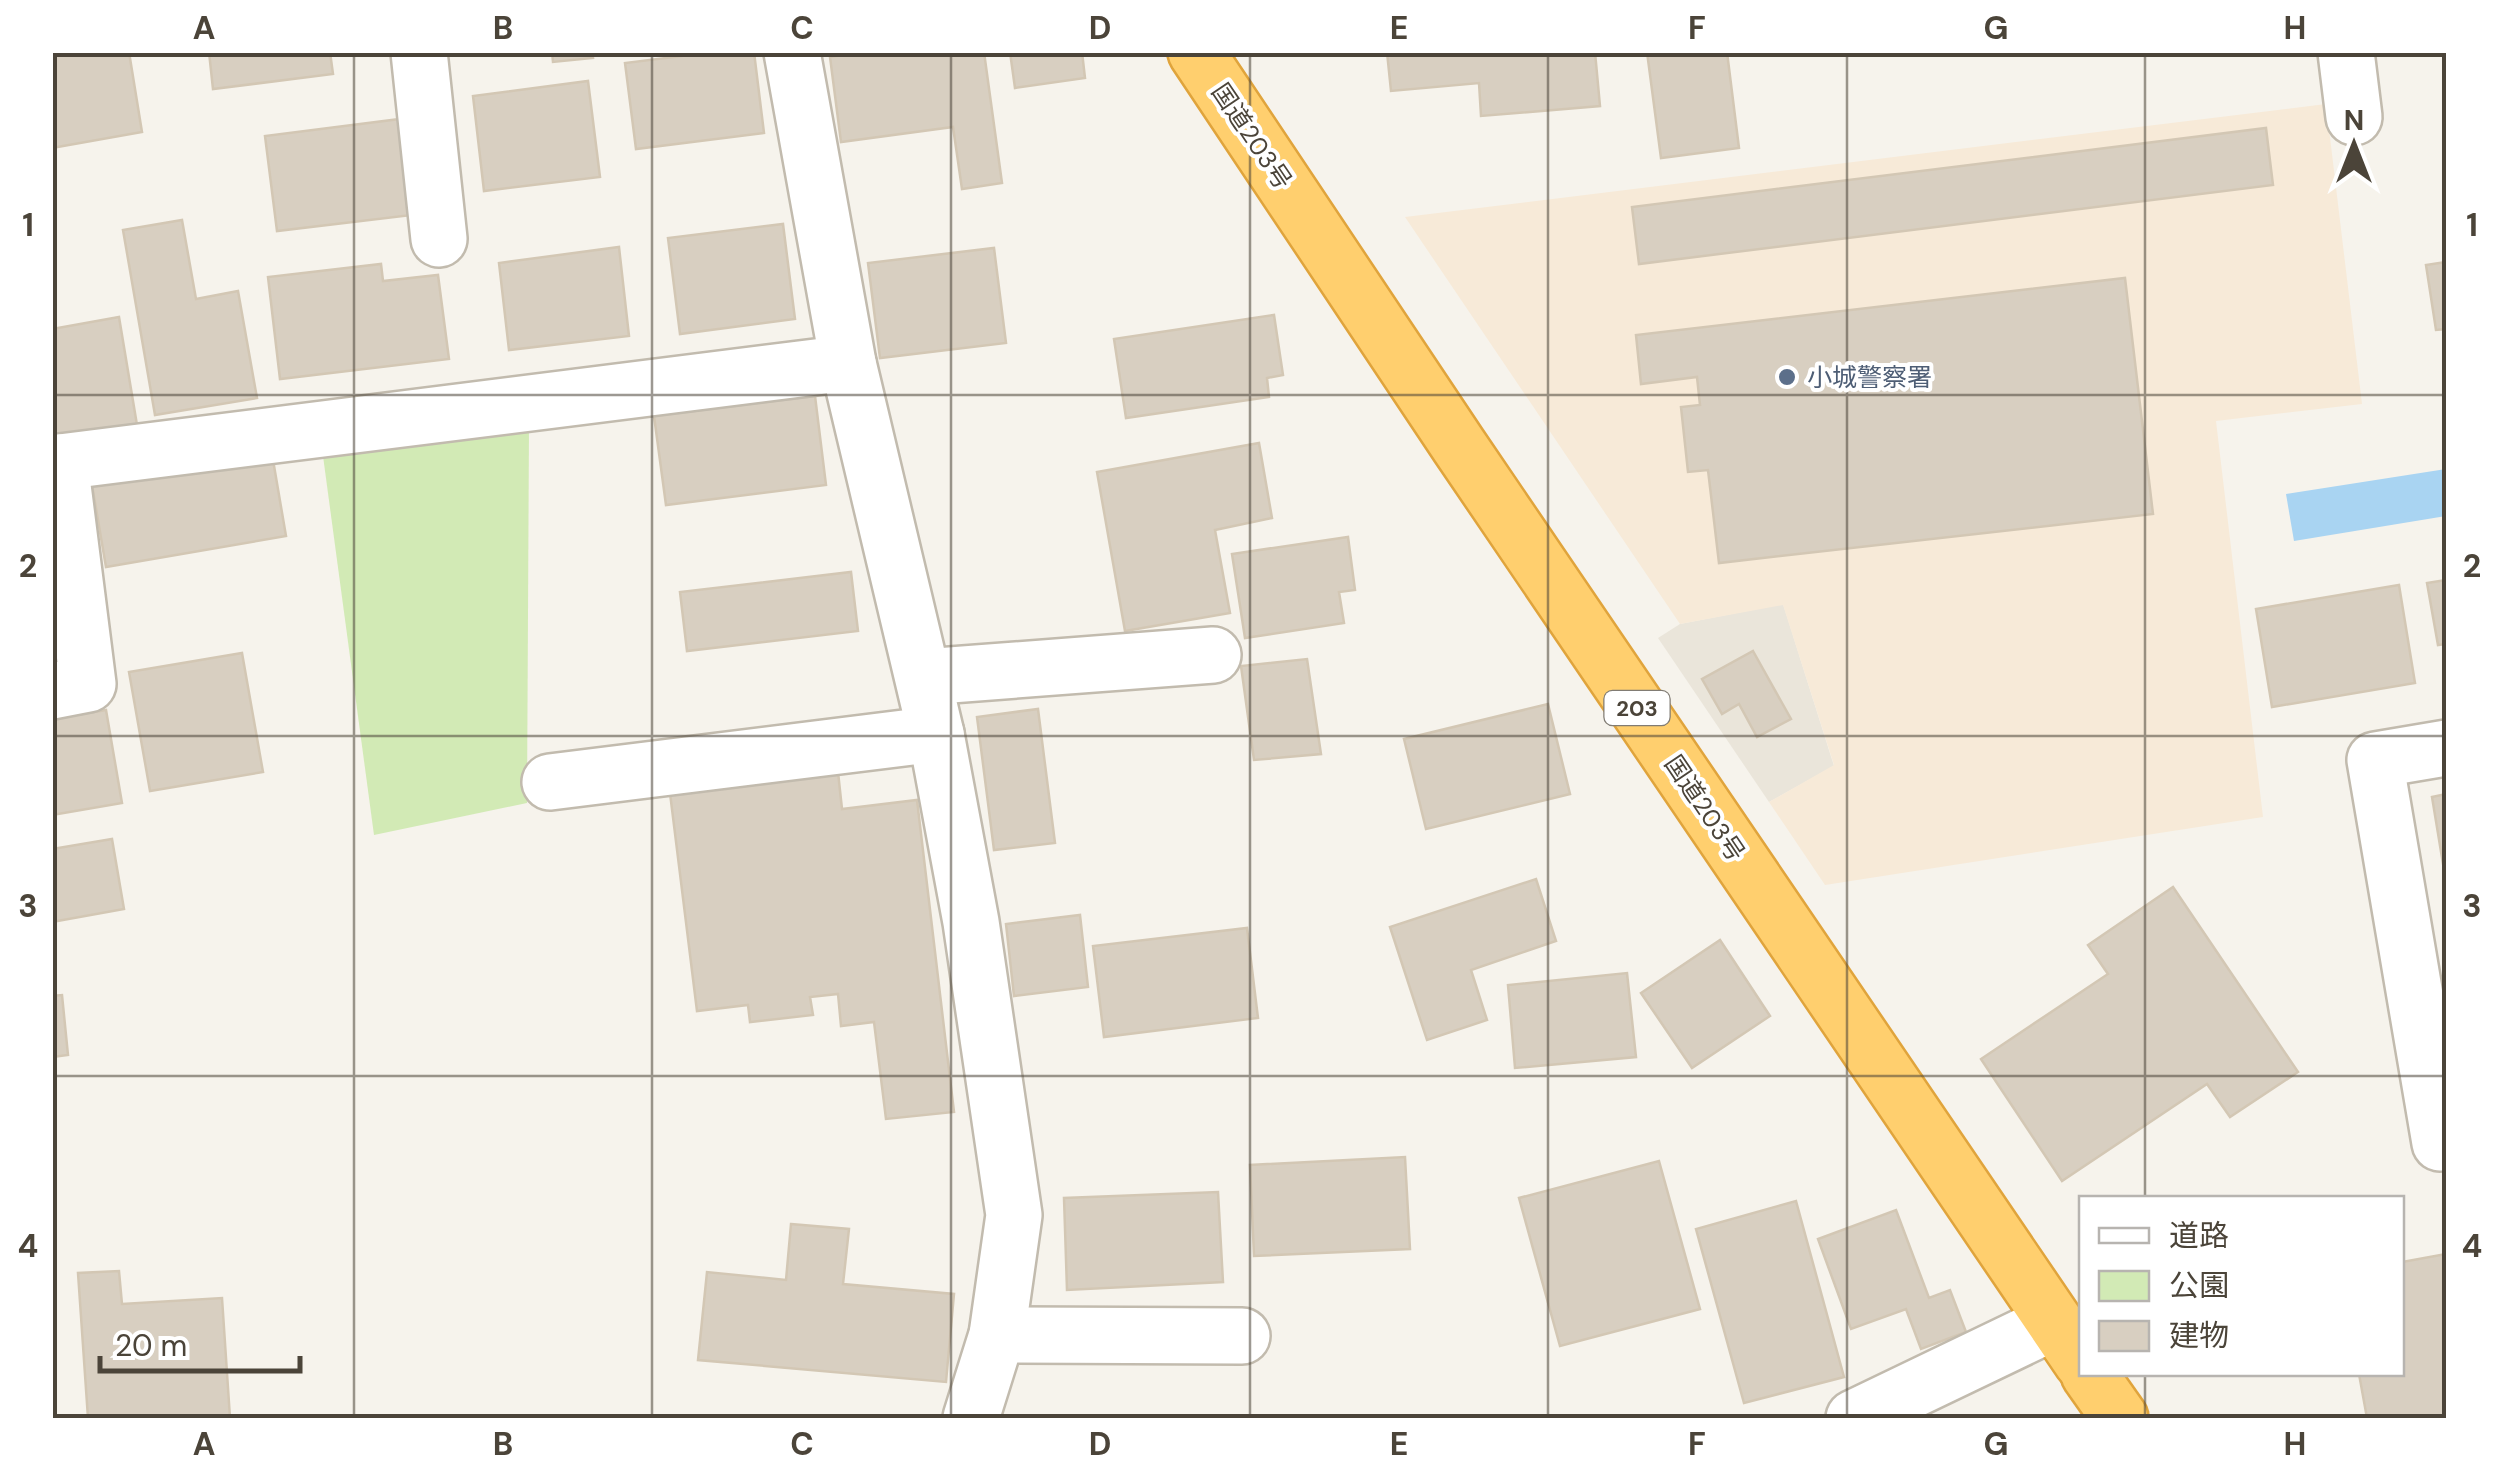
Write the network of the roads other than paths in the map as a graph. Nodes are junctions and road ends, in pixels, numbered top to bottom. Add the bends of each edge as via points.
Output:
1 (420, 52) edge
2 (792, 52) edge
3 (1196, 52) edge
4 (2346, 52) edge
5 (2354, 117) dead end
6 (439, 239) dead end
7 (848, 363) junction
8 (56, 462) edge
9 (1213, 655) dead end
10 (924, 676) junction
11 (52, 690) edge
12 (936, 734) junction
13 (2446, 748) edge
14 (550, 782) dead end
15 (2446, 1142) edge
16 (997, 1335) junction
17 (1242, 1336) dead end
18 (2068, 1342) edge
19 (2090, 1376) edge
20 (971, 1418) edge
21 (1854, 1418) edge
22 (2120, 1418) edge

1 - 6 street
2 - 7 street
3 - 18 highway, 国道203号 / 203
4 - 5 street
7 - 8 street
7 - 10 street
8 - 11 street via 88,684
9 - 10 street
10 - 12 street
12 - 14 street
12 - 16 street via 1014,1215
13 - 15 street via 2375,760 2440,1143
16 - 17 street
16 - 20 street
18 - 21 street
19 - 22 highway

